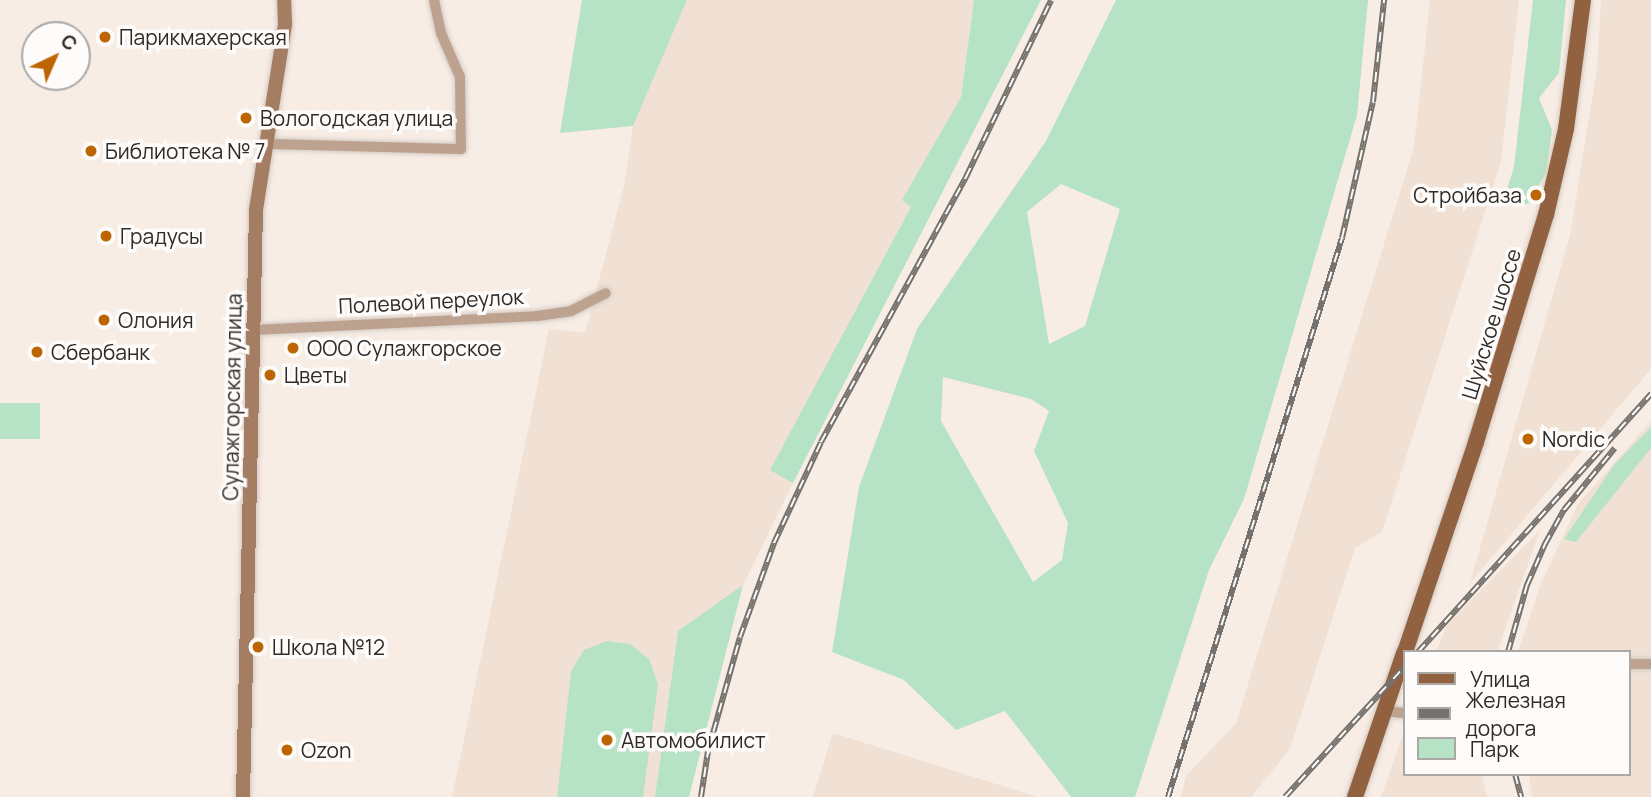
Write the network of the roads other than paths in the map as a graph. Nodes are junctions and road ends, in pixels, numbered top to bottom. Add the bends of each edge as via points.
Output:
1 (284, 0) edge
2 (434, 0) edge
3 (1583, 0) edge
4 (268, 144) junction
5 (606, 293) dead end
6 (253, 330) junction
7 (1405, 650) edge
8 (1402, 658) edge
9 (1630, 664) edge
10 (1651, 664) edge
11 (1384, 712) junction
12 (1402, 713) edge
13 (243, 797) edge
14 (1354, 797) edge

1 - 4 main road, Сулажгорская улица via 285,24
2 - 4 street via 441,33 460,76 461,149
3 - 7 main road, Шуйское шоссе via 1566,129 1533,261
4 - 6 main road, Сулажгорская улица via 256,210
5 - 6 street, Полевой переулок via 571,311 537,316
6 - 13 main road, Сулажгорская улица
8 - 11 main road, Шуйское шоссе
9 - 10 street
11 - 12 street
11 - 14 main road, Шуйское шоссе

